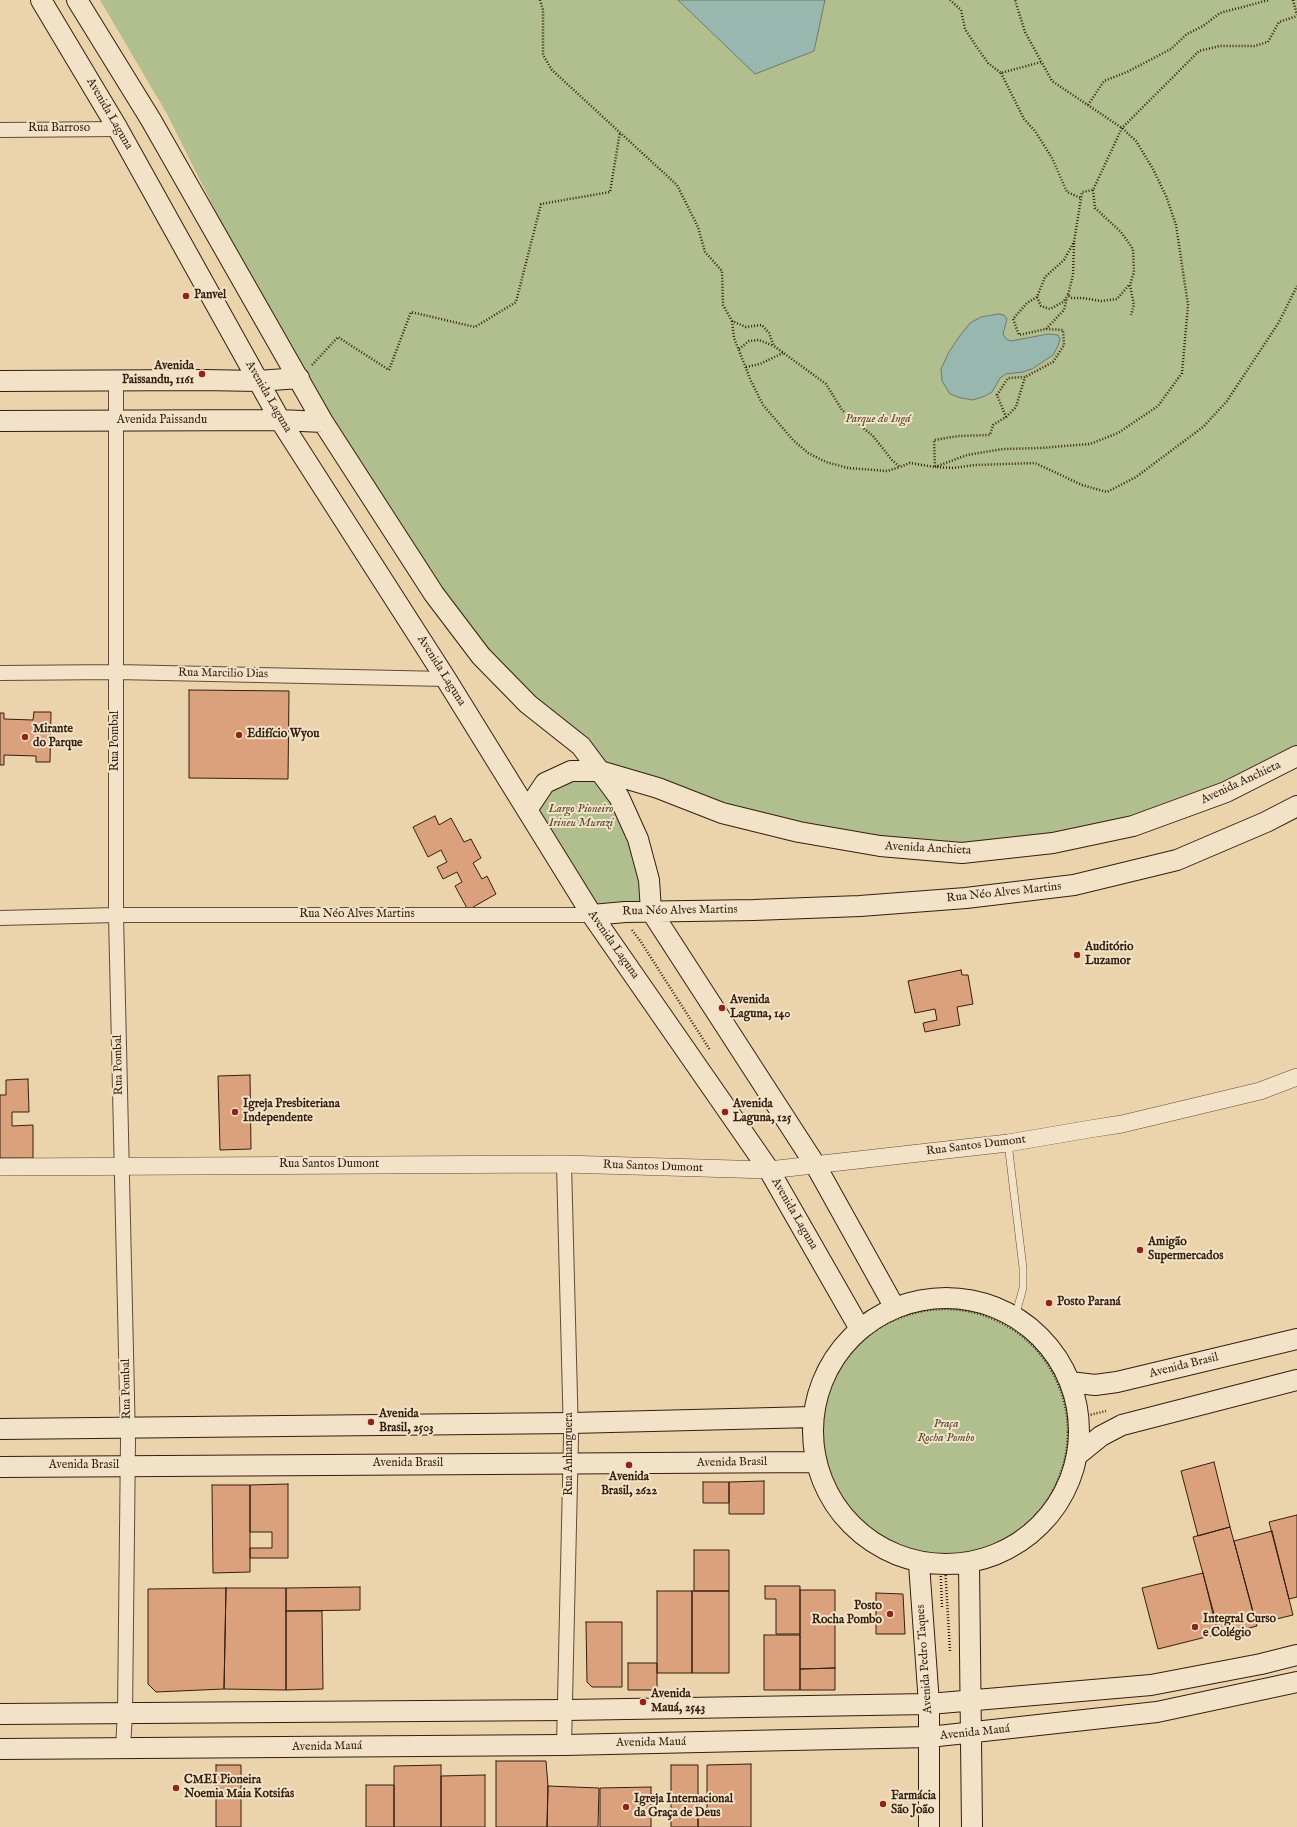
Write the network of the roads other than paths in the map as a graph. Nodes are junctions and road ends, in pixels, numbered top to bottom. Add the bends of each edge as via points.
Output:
1 (40, 0) edge
2 (77, 0) edge
3 (118, 129) junction
4 (0, 130) edge
5 (299, 378) junction
6 (0, 381) edge
7 (116, 381) junction
8 (258, 381) junction
9 (0, 420) edge
10 (114, 420) junction
11 (280, 420) junction
12 (323, 422) junction
13 (116, 672) junction
14 (0, 673) edge
15 (446, 678) junction
16 (1297, 756) edge
17 (600, 771) junction
18 (1297, 806) edge
19 (527, 810) junction
20 (651, 911) junction
21 (592, 915) junction
22 (116, 916) junction
23 (0, 918) edge
24 (1297, 1077) edge
25 (1008, 1143) junction
26 (564, 1164) junction
27 (122, 1166) junction
28 (816, 1166) junction
29 (0, 1167) edge
30 (769, 1170) junction
31 (895, 1308) junction
32 (1015, 1317) junction
33 (860, 1330) junction
34 (1297, 1339) edge
35 (1297, 1380) edge
36 (1070, 1382) junction
37 (813, 1417) junction
38 (571, 1423) junction
39 (0, 1429) edge
40 (127, 1429) junction
41 (1080, 1453) junction
42 (571, 1462) junction
43 (816, 1462) junction
44 (127, 1466) junction
45 (0, 1467) edge
46 (919, 1564) junction
47 (968, 1564) junction
48 (1297, 1655) edge
49 (1297, 1682) edge
50 (971, 1701) junction
51 (929, 1704) junction
52 (566, 1710) junction
53 (125, 1713) junction
54 (0, 1714) edge
55 (972, 1734) junction
56 (929, 1737) junction
57 (564, 1745) junction
58 (123, 1748) junction
59 (0, 1749) edge
60 (929, 1827) edge
61 (972, 1827) edge

1 - 3 main road, Avenida Laguna
2 - 5 main road via 151,120
3 - 4 street, Rua Barroso
3 - 8 main road, Avenida Laguna
5 - 8 main road
5 - 12 main road
6 - 7 main road
7 - 8 main road
7 - 10 street, Rua Pombal
8 - 11 main road, Avenida Laguna
9 - 10 main road, Avenida Paissandu
10 - 11 main road, Avenida Paissandu
10 - 13 street, Rua Pombal
11 - 12 main road, Avenida Paissandu
11 - 15 main road, Avenida Laguna
12 - 17 main road via 434,594 481,656 528,704 581,746
13 - 14 street, Rua Marcilio Dias
13 - 15 street, Rua Marcilio Dias
13 - 22 street, Rua Pombal
15 - 19 main road, Avenida Laguna
16 - 17 main road, Avenida Anchieta via 1226,792 1133,826 1053,843 962,852 880,846 799,832 722,813 658,788
17 - 19 main road, Avenida Anchieta via 571,771 545,784
17 - 20 main road via 619,797 638,839 649,880
18 - 20 main road, Rua Néo Alves Martins via 1177,860 1074,885 966,898 860,906
19 - 21 main road, Avenida Laguna
20 - 21 main road, Rua Néo Alves Martins
20 - 28 main road
21 - 22 street, Rua Néo Alves Martins
21 - 30 main road, Avenida Laguna
22 - 23 street, Rua Néo Alves Martins
22 - 27 street, Rua Pombal
24 - 25 street, Rua Santos Dumont via 1260,1091 1122,1124
25 - 28 street, Rua Santos Dumont
25 - 32 lane via 1023,1268 1023,1288
26 - 27 street, Rua Santos Dumont
26 - 30 street, Rua Santos Dumont
26 - 38 street, Rua Anhanguera
27 - 29 street, Rua Santos Dumont
27 - 40 street, Rua Pombal
28 - 30 street, Rua Santos Dumont
28 - 31 main road
30 - 33 main road, Avenida Laguna
31 - 32 main road via 931,1299 975,1301
31 - 33 main road via 870,1321
32 - 36 main road via 1048,1345
33 - 37 main road via 842,1348 828,1369 818,1392
34 - 36 main road, Avenida Brasil via 1117,1382 1095,1385
35 - 41 main road via 1122,1425 1101,1436
36 - 41 main road via 1078,1401 1074,1418 1082,1432
37 - 38 main road
37 - 43 main road via 812,1437
38 - 40 main road
38 - 42 street, Rua Anhanguera
39 - 40 main road
40 - 44 street, Rua Pombal
41 - 47 main road via 1071,1479 1054,1509 1031,1533 1002,1552
42 - 43 main road, Avenida Brasil
42 - 44 main road, Avenida Brasil
42 - 52 street, Rua Anhanguera
43 - 46 main road via 829,1496 854,1529 889,1552
44 - 45 main road, Avenida Brasil
44 - 53 street, Rua Pombal
46 - 47 main road
46 - 51 main road, Avenida Pedro Taques
47 - 50 main road
48 - 50 main road via 1151,1685
49 - 55 main road, Avenida Mauá via 1157,1712
50 - 51 main road
50 - 55 main road
51 - 52 main road
51 - 56 main road, Avenida Pedro Taques
52 - 53 main road
52 - 57 street, Rua Anhanguera
53 - 54 main road
53 - 58 street, Rua Pombal
55 - 56 main road, Avenida Mauá
55 - 61 main road
56 - 57 main road, Avenida Mauá
56 - 60 main road, Avenida Pedro Taques
57 - 58 main road, Avenida Mauá
58 - 59 main road, Avenida Mauá

